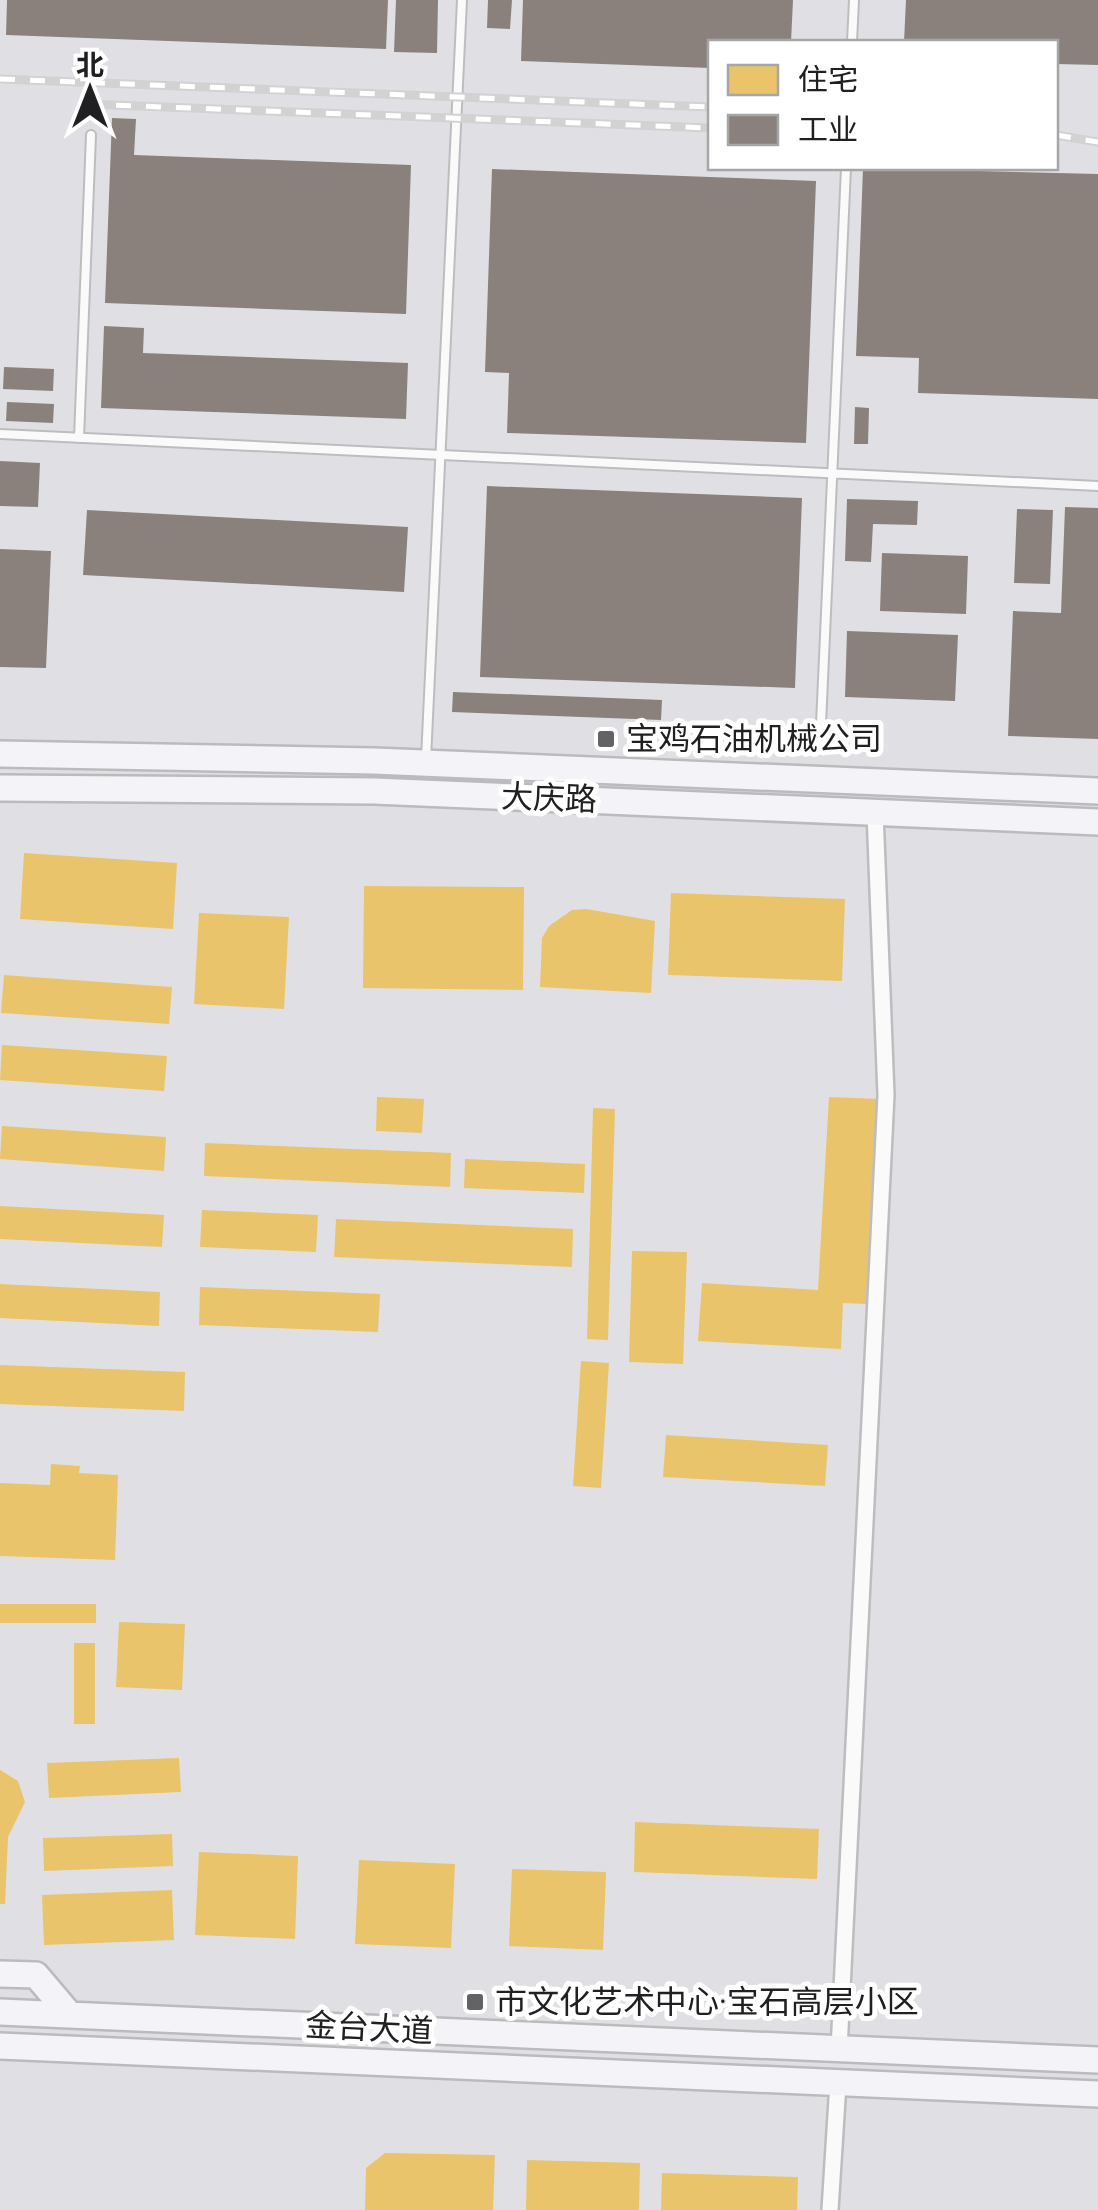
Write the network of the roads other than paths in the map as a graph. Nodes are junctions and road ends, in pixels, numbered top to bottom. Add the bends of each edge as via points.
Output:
1 (462, 0) edge
2 (854, 0) edge
3 (852, 40) edge
4 (91, 134) dead end
5 (846, 170) edge
6 (0, 434) edge
7 (78, 438) junction
8 (440, 455) junction
9 (832, 474) junction
10 (1098, 486) edge
11 (821, 724) dead end
12 (0, 754) edge
13 (425, 763) junction
14 (0, 788) edge
15 (1098, 791) edge
16 (875, 812) junction
17 (1098, 822) edge
18 (0, 1974) edge
19 (0, 2012) edge
20 (70, 2015) junction
21 (0, 2046) edge
22 (839, 2050) junction
23 (1098, 2060) edge
24 (838, 2083) junction
25 (1098, 2094) edge
26 (830, 2210) edge

1 - 8 lane
2 - 3 lane
4 - 7 lane
5 - 9 lane
6 - 7 lane
7 - 8 lane
8 - 9 lane
8 - 13 lane
9 - 10 lane
9 - 11 lane
12 - 13 main road, 大庆路
13 - 15 main road, 大庆路
14 - 16 main road, 大庆路 via 374,791
16 - 17 main road, 大庆路
16 - 22 street via 886,1095
18 - 20 main road via 36,1975
19 - 20 main road, 金台大道
20 - 22 main road, 金台大道
21 - 24 main road, 金台大道
22 - 23 main road, 金台大道
24 - 25 main road, 金台大道
24 - 26 street

